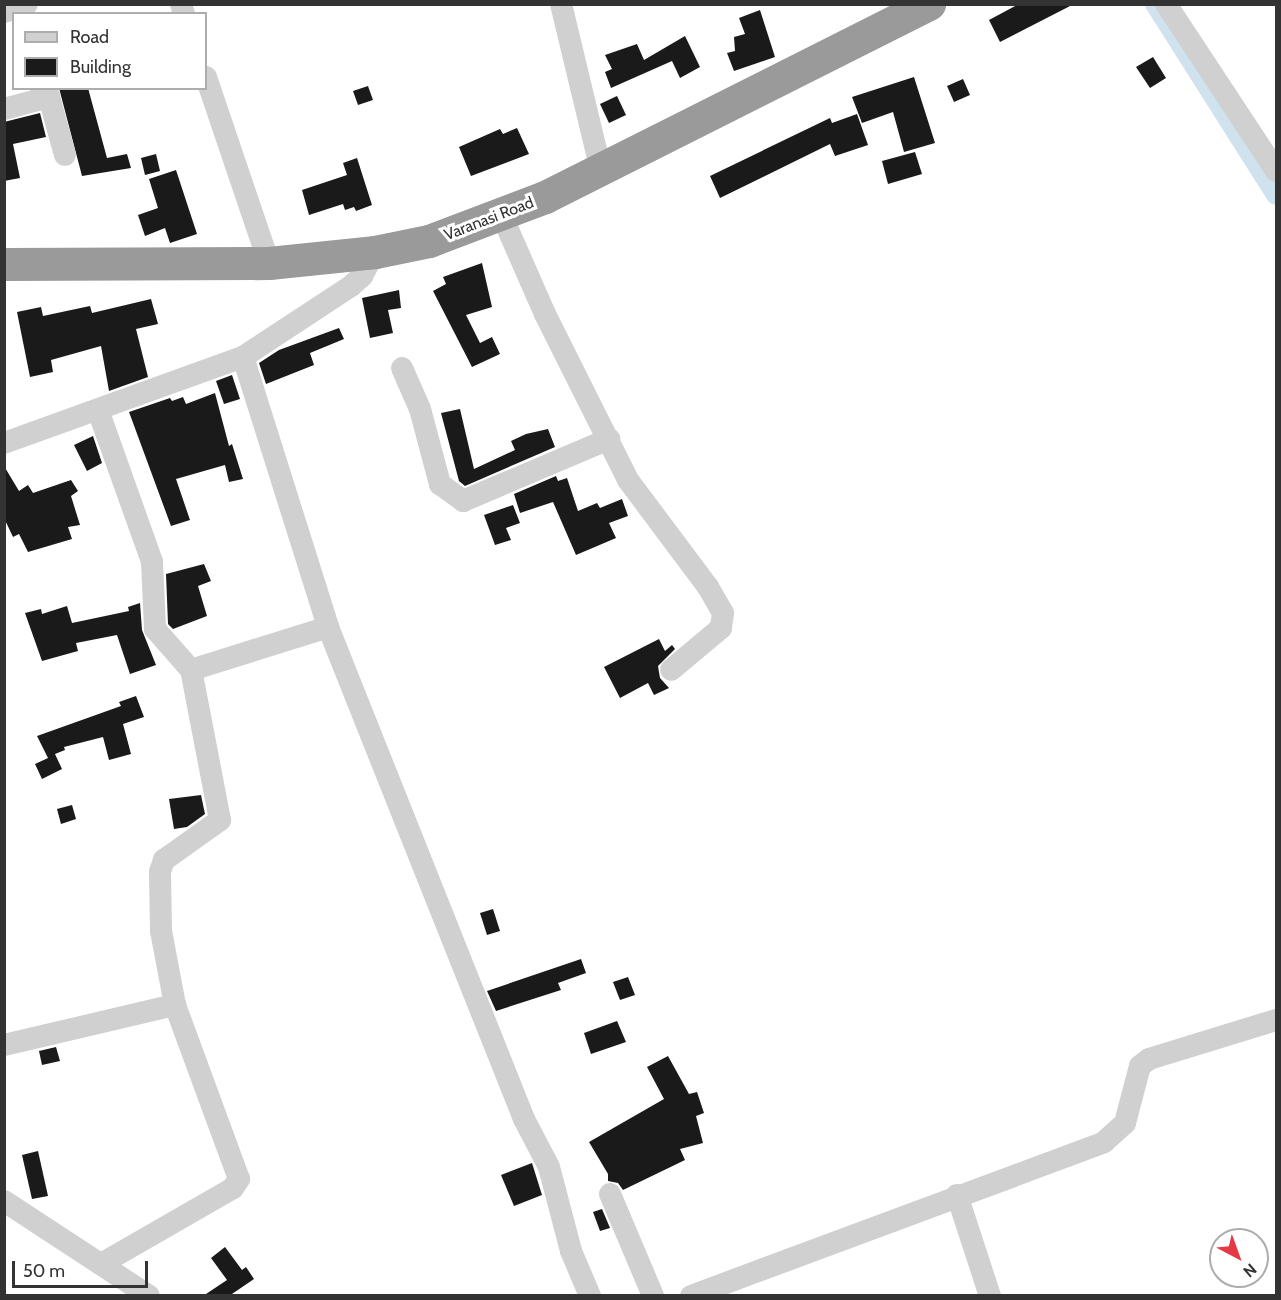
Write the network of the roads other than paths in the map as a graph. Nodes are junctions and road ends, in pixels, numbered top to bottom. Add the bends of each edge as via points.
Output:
1 (27, 4) edge
2 (561, 4) edge
3 (1166, 4) edge
4 (919, 7) edge
5 (4, 12) edge
6 (207, 80) edge
7 (45, 93) edge
8 (4, 109) edge
9 (65, 155) dead end
10 (601, 170) junction
11 (1276, 171) edge
12 (502, 216) junction
13 (375, 252) junction
14 (269, 263) junction
15 (4, 264) edge
16 (243, 357) junction
17 (402, 368) dead end
18 (98, 410) junction
19 (609, 439) junction
20 (4, 443) edge
21 (328, 627) junction
22 (191, 670) junction
23 (671, 670) dead end
24 (175, 1005) junction
25 (1276, 1020) edge
26 (4, 1045) edge
27 (610, 1194) dead end
28 (957, 1195) junction
29 (4, 1201) edge
30 (101, 1264) junction
31 (149, 1296) edge
32 (590, 1296) edge
33 (653, 1296) edge
34 (691, 1296) edge
35 (990, 1296) edge

1 - 5 street
2 - 10 street
3 - 11 street
4 - 10 highway, Varanasi Road
6 - 14 street
7 - 8 street
7 - 9 street
10 - 12 highway, Varanasi Road
12 - 13 highway, Varanasi Road via 429,241
12 - 19 street via 545,314
13 - 14 highway, Varanasi Road
13 - 16 street via 362,276 351,286
14 - 15 highway, Varanasi Road
16 - 18 street
16 - 21 street
17 - 19 street via 420,409 440,484 463,501
18 - 20 street
18 - 22 street via 152,562 155,629
19 - 23 street via 628,480 723,613 722,628
21 - 22 street
21 - 32 street via 524,1119 549,1167 571,1251
22 - 24 street via 220,820 216,827 170,853 160,872 161,931
24 - 26 street
24 - 30 street via 199,1061 239,1179 233,1188
25 - 28 street via 1158,1053 1140,1066 1125,1123 1111,1137
27 - 33 street
28 - 34 street
28 - 35 street
29 - 30 street
30 - 31 street

